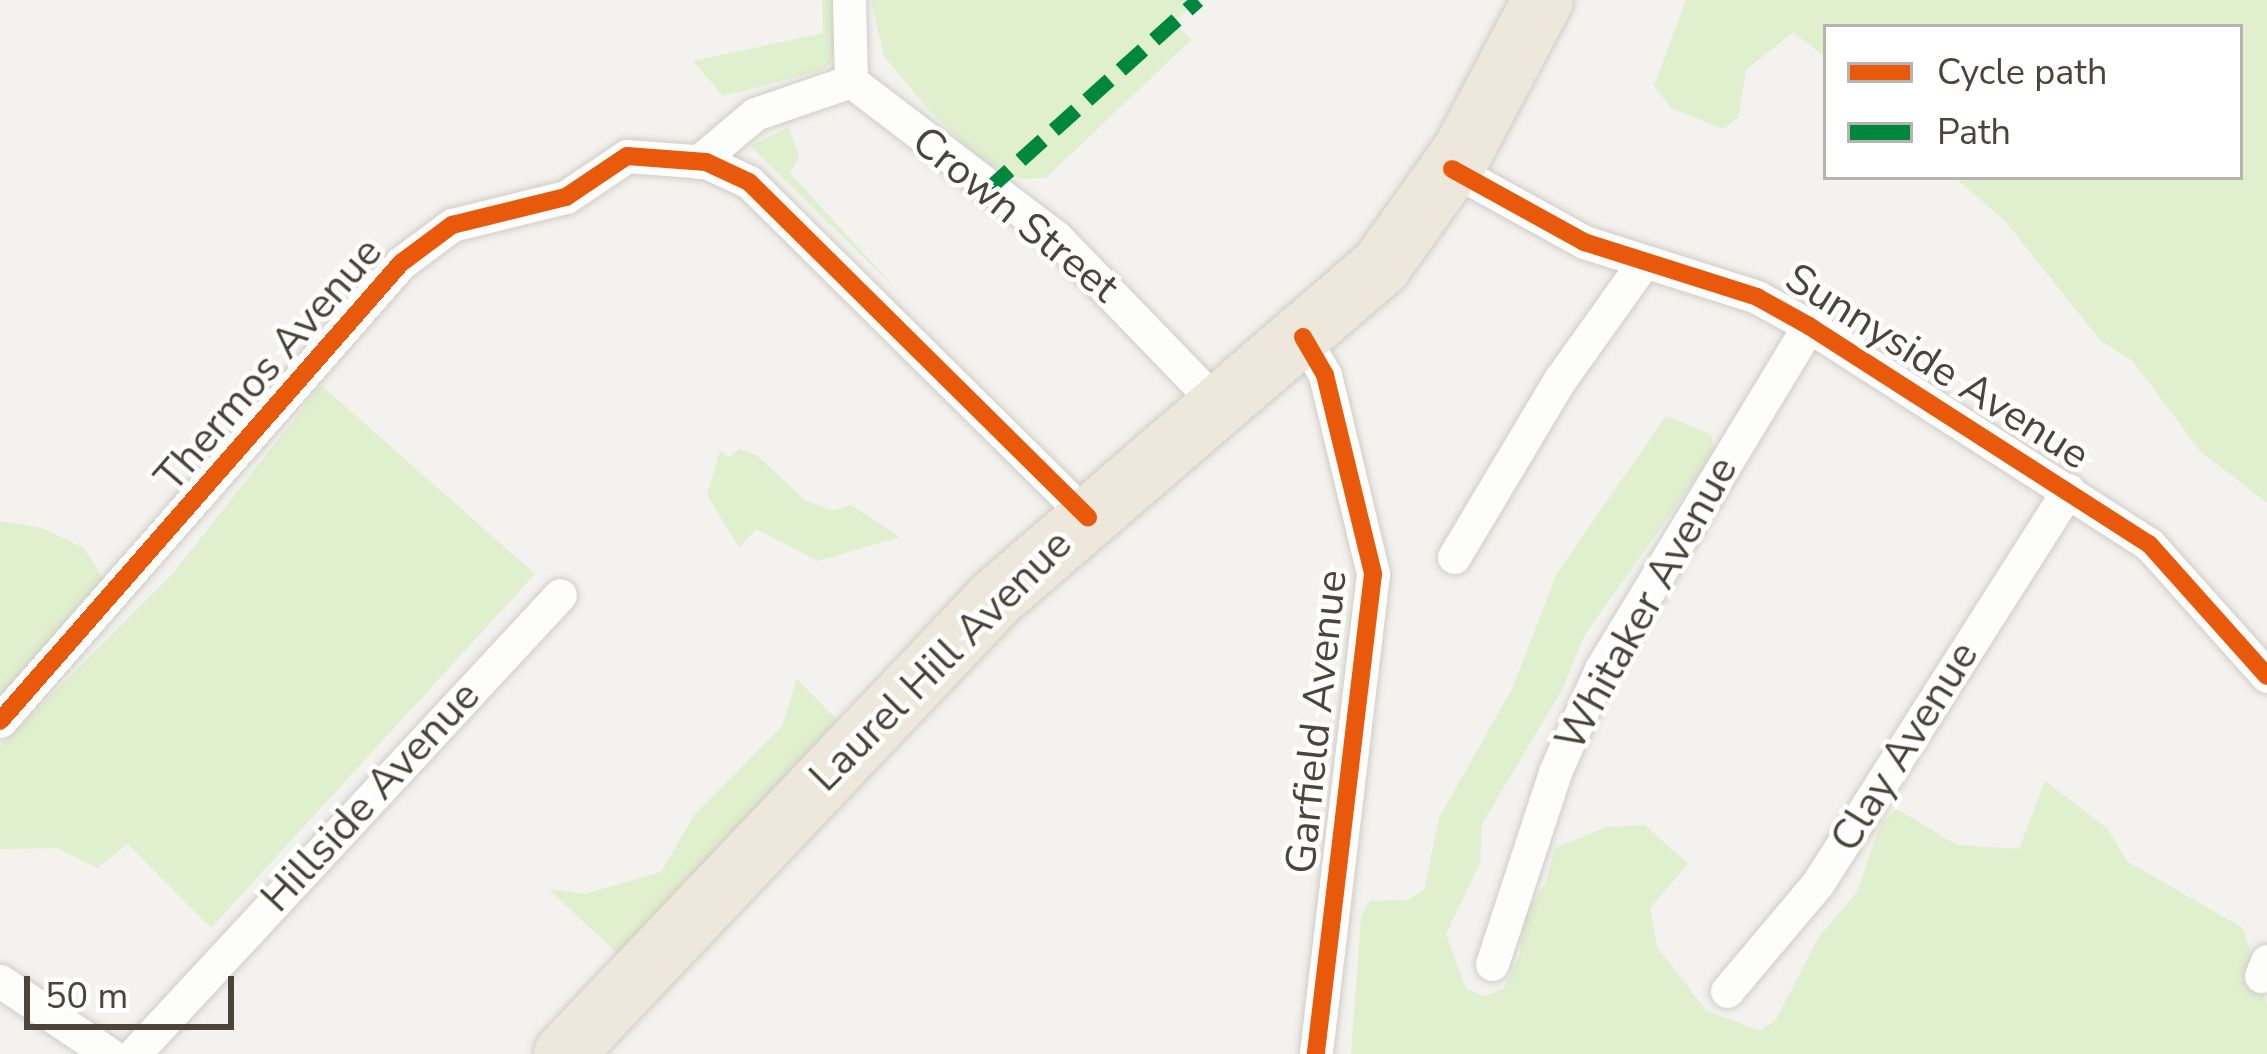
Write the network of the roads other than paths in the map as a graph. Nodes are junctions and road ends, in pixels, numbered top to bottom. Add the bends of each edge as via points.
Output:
1 (849, 0) edge
2 (1544, 0) edge
3 (851, 81) junction
4 (698, 162) junction
5 (1451, 169) junction
6 (1644, 262) junction
7 (1809, 326) junction
8 (1303, 337) junction
9 (1222, 408) junction
10 (2068, 490) junction
11 (1088, 517) junction
12 (1454, 557) dead end
13 (560, 595) dead end
14 (2267, 676) edge
15 (0, 721) edge
16 (1492, 964) dead end
17 (0, 981) edge
18 (1727, 992) dead end
19 (109, 1054) edge
20 (134, 1054) edge
21 (565, 1054) edge
22 (1316, 1054) edge

1 - 3 street
2 - 5 highway, Laurel Hill Avenue
3 - 4 street via 755,114
3 - 9 street, Crown Street via 1056,237
4 - 11 street, Thermos Avenue via 748,182
4 - 15 street, Thermos Avenue via 627,156 566,197 465,219 421,246
5 - 6 street, Sunnyside Avenue via 1585,242
5 - 8 highway, Laurel Hill Avenue via 1389,257
6 - 7 street, Sunnyside Avenue via 1765,300
6 - 12 street via 1534,419
7 - 10 street, Sunnyside Avenue
7 - 16 street, Whitaker Avenue via 1601,670 1555,772
8 - 9 highway, Laurel Hill Avenue
8 - 22 street, Garfield Avenue via 1325,375 1373,574
9 - 11 highway, Laurel Hill Avenue
10 - 14 street, Sunnyside Avenue via 2161,554
10 - 18 street, Clay Avenue via 1818,884
11 - 21 highway, Laurel Hill Avenue via 939,655
13 - 20 street, Hillside Avenue
17 - 19 street

